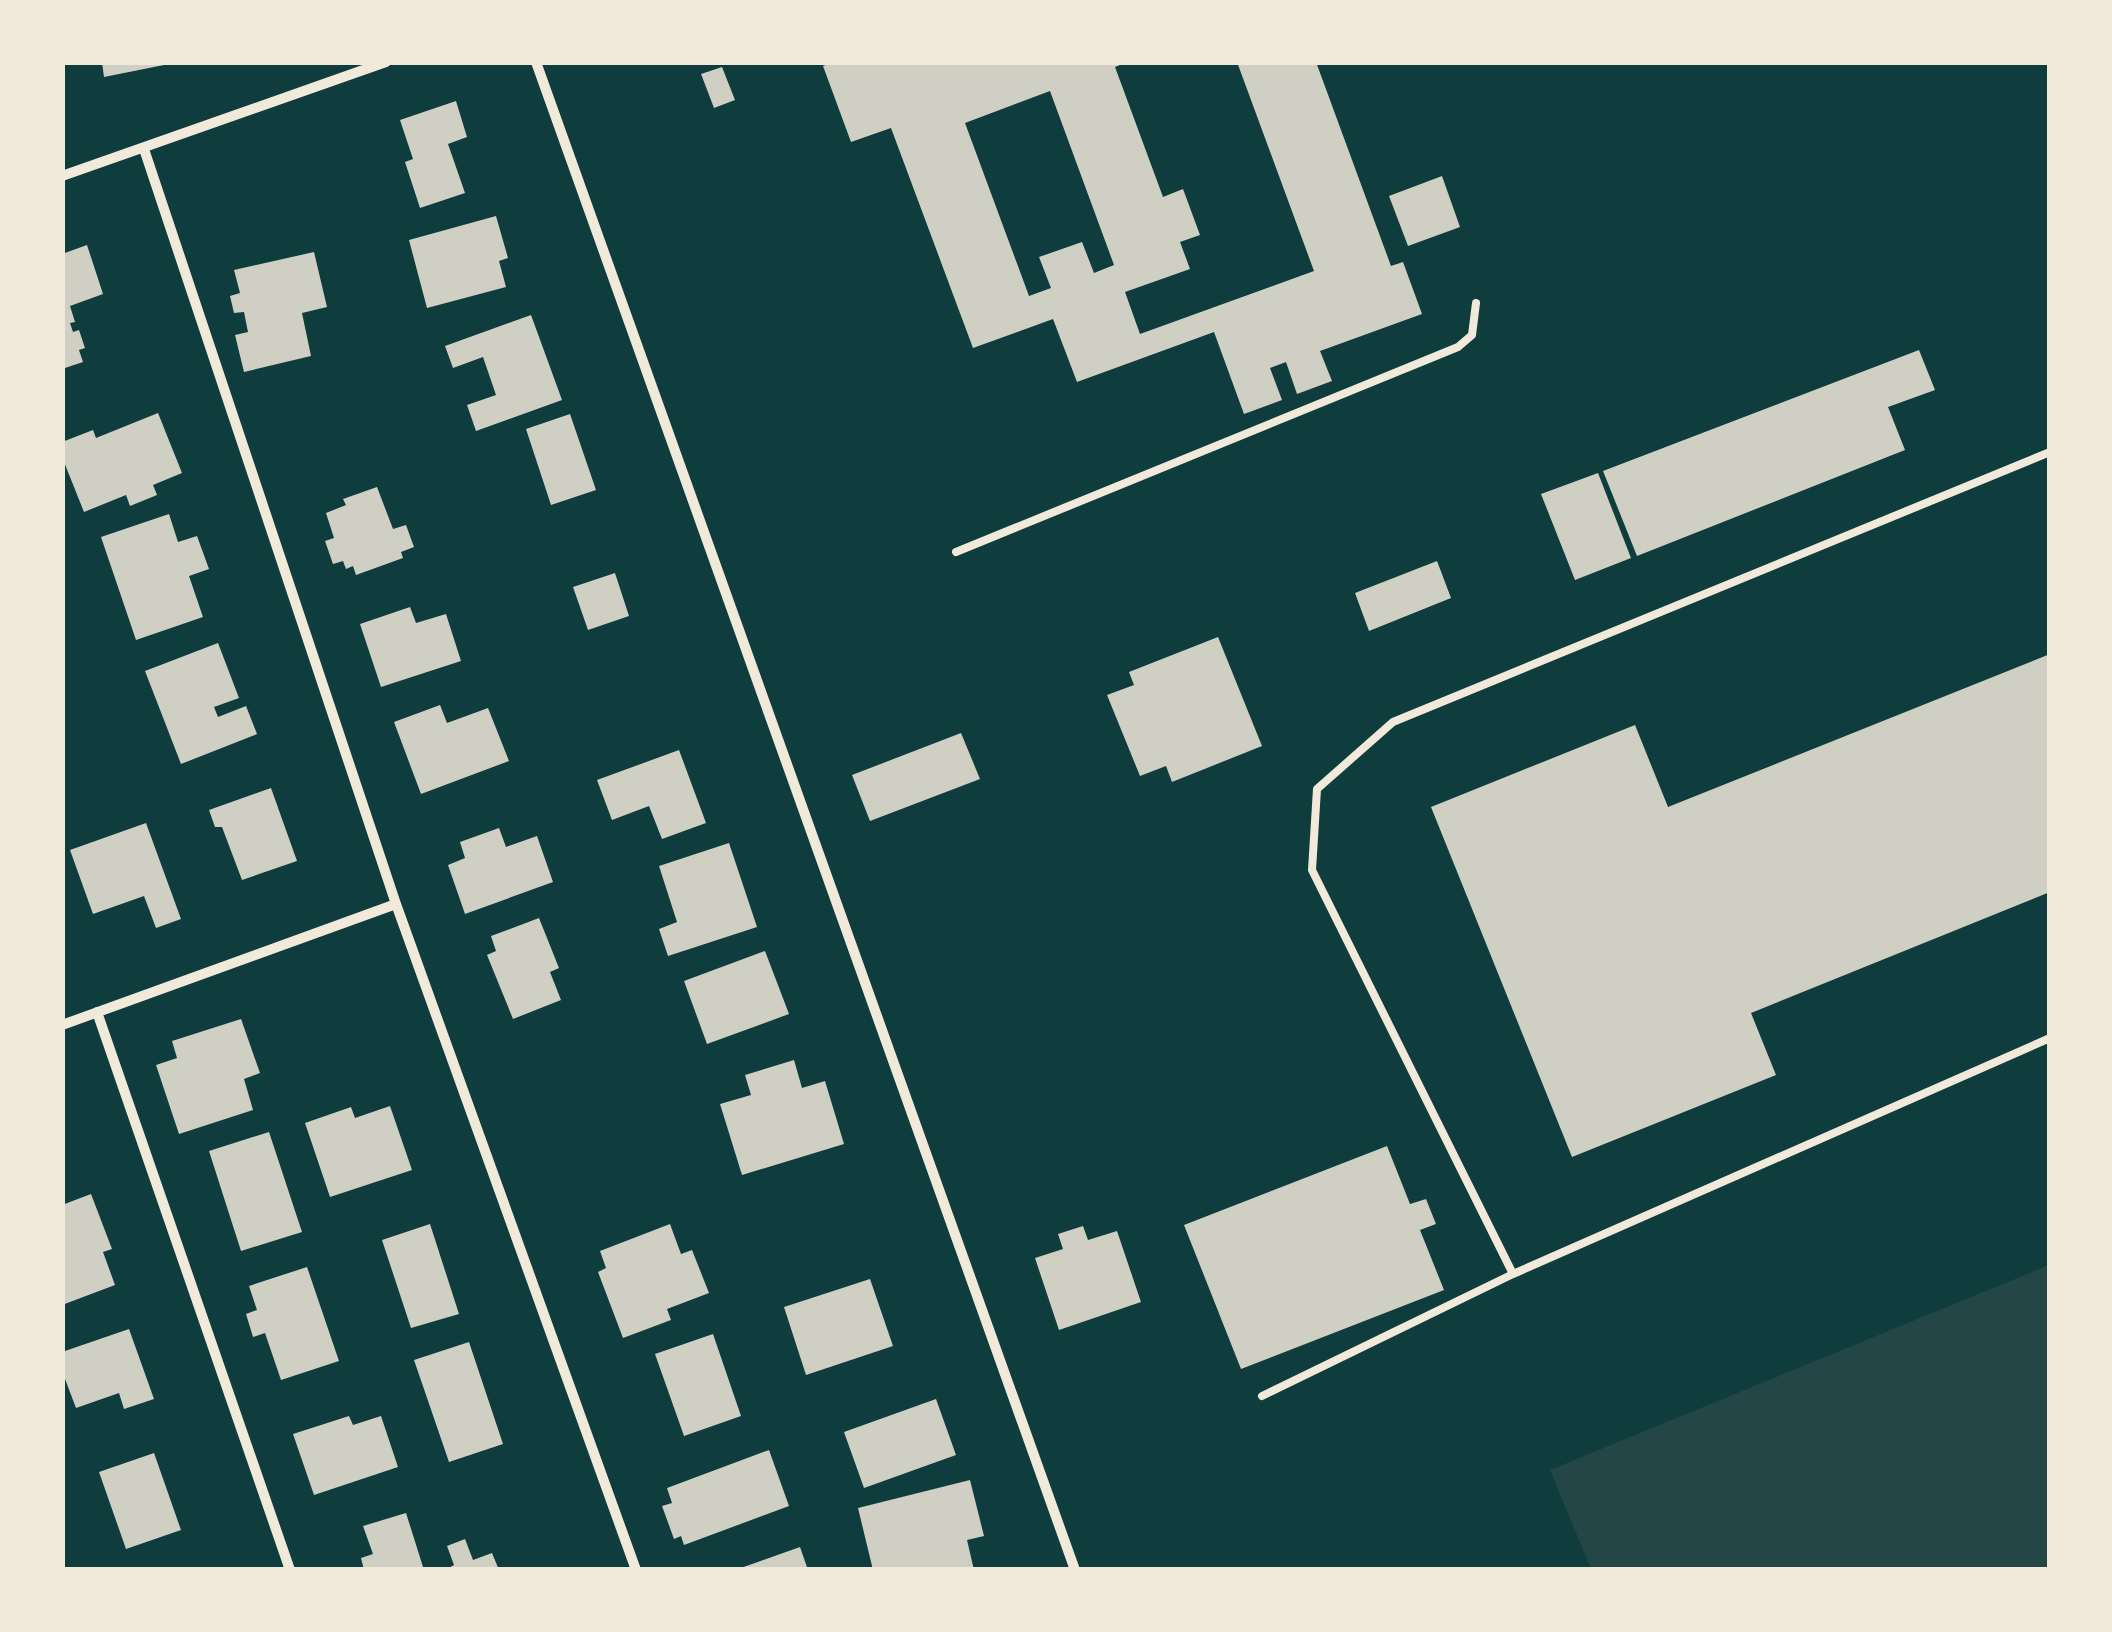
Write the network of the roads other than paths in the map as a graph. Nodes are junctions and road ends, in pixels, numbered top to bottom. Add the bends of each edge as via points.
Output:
1 (386, 62) edge
2 (536, 62) edge
3 (144, 148) junction
4 (62, 176) edge
5 (1476, 303) dead end
6 (2050, 452) edge
7 (956, 552) dead end
8 (396, 904) junction
9 (98, 1012) junction
10 (62, 1025) edge
11 (2050, 1038) edge
12 (1513, 1274) junction
13 (1262, 1396) dead end
14 (290, 1570) edge
15 (636, 1570) edge
16 (1075, 1570) edge

1 - 3 street
2 - 16 street
3 - 4 street
3 - 8 street
5 - 7 lane via 1472,336 1458,348
6 - 12 lane via 1393,722 1317,789 1312,870
8 - 9 street
8 - 15 street
9 - 10 street
9 - 14 street
11 - 12 lane
12 - 13 lane

